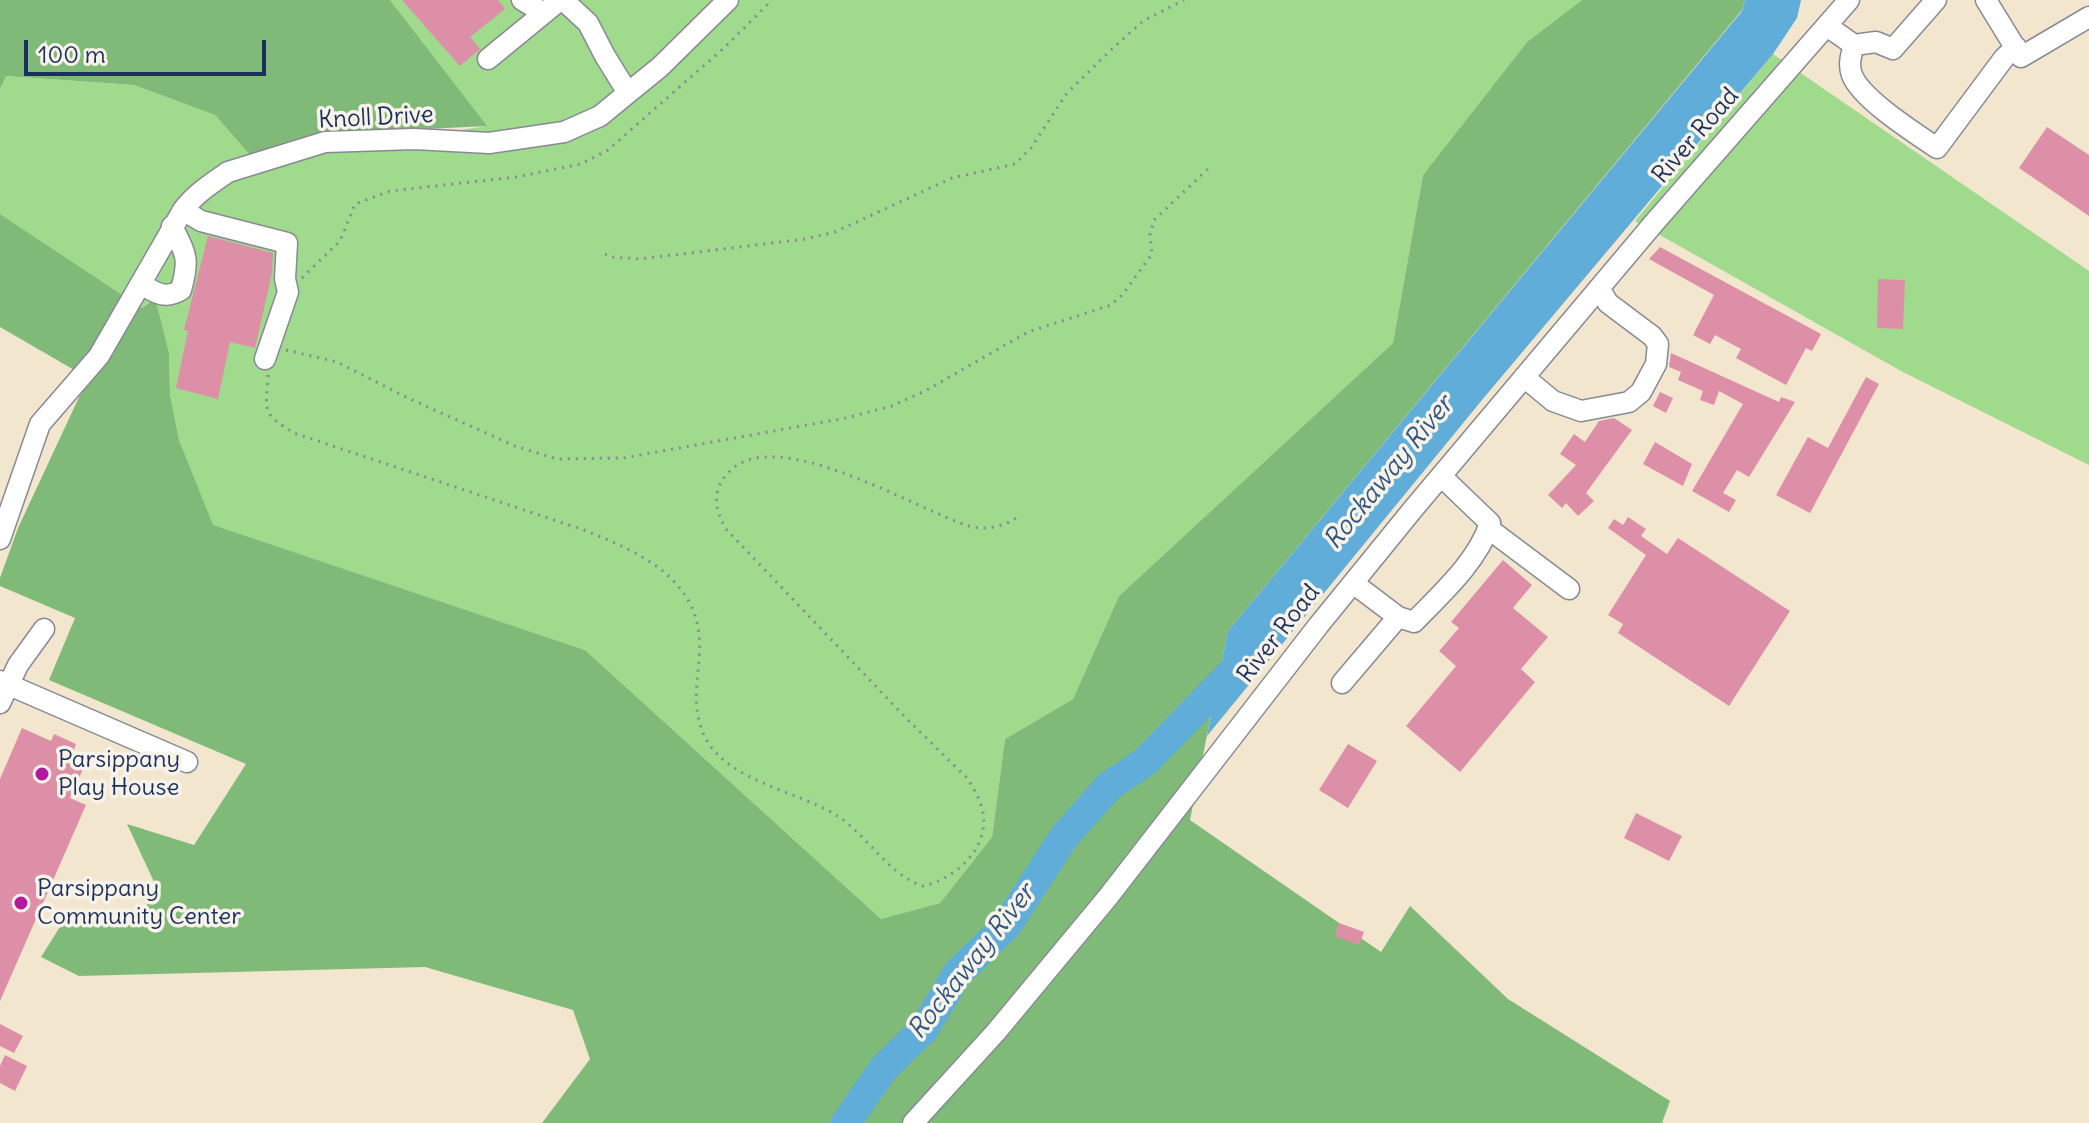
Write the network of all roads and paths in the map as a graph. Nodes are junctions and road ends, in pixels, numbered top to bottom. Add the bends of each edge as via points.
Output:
1 (522, 0) edge
2 (728, 0) edge
3 (1184, 0) edge
4 (1849, 0) edge
5 (1936, 0) edge
6 (1986, 0) edge
7 (556, 4) edge
8 (2089, 17) edge
9 (1827, 26) junction
10 (1854, 45) junction
11 (2016, 47) junction
12 (488, 59) dead end
13 (628, 93) junction
14 (1209, 168) dead end
15 (177, 218) junction
16 (605, 254) dead end
17 (142, 284) junction
18 (1599, 288) junction
19 (269, 351) junction
20 (1524, 377) junction
21 (1441, 476) junction
22 (1020, 514) dead end
23 (1489, 529) junction
24 (0, 539) edge
25 (1353, 583) junction
26 (1569, 589) dead end
27 (1398, 617) junction
28 (44, 629) dead end
29 (1342, 683) dead end
30 (3, 690) edge
31 (187, 762) dead end
32 (913, 1123) edge

1 - 7 street
2 - 13 street, Knoll Drive
3 - 16 path via 1143,21 1113,48 1067,93 1015,164 952,178 835,232 805,239 640,259
4 - 9 street, River Road
5 - 10 street via 1893,49 1876,42
6 - 11 street
7 - 12 street
7 - 13 street via 588,23
8 - 11 street via 2021,57
9 - 10 street
9 - 18 street, River Road
10 - 11 street via 1852,76 1882,108 1937,148
13 - 15 street, Knoll Drive via 600,116 564,132 489,143 325,142 228,172 191,199
14 - 19 path via 1154,220 1152,254 1111,305 1028,332 925,391 846,418 623,458 557,459 470,427 337,362 283,349
15 - 17 street, Knoll Drive
15 - 17 street via 188,267 181,290 155,294
15 - 19 street via 287,243 288,292
17 - 24 street, Knoll Drive via 99,356 40,424
18 - 20 street, River Road
18 - 20 street via 1608,303 1658,344 1656,364 1641,392 1629,402 1581,411 1553,401
19 - 22 path via 266,408 272,420 294,433 584,530 628,548 667,573 697,616 696,708 715,751 739,770 839,817 898,872 923,886 941,883 969,860 982,836 983,815 974,789 725,528 715,495 732,468 747,460 781,456 849,476 971,528 993,528
20 - 21 street, River Road
21 - 23 street via 1490,523
21 - 25 street, River Road
23 - 26 street
23 - 27 street via 1448,587 1414,622
25 - 27 street
25 - 32 street, River Road via 1108,897
27 - 29 street
28 - 30 street
30 - 31 street

